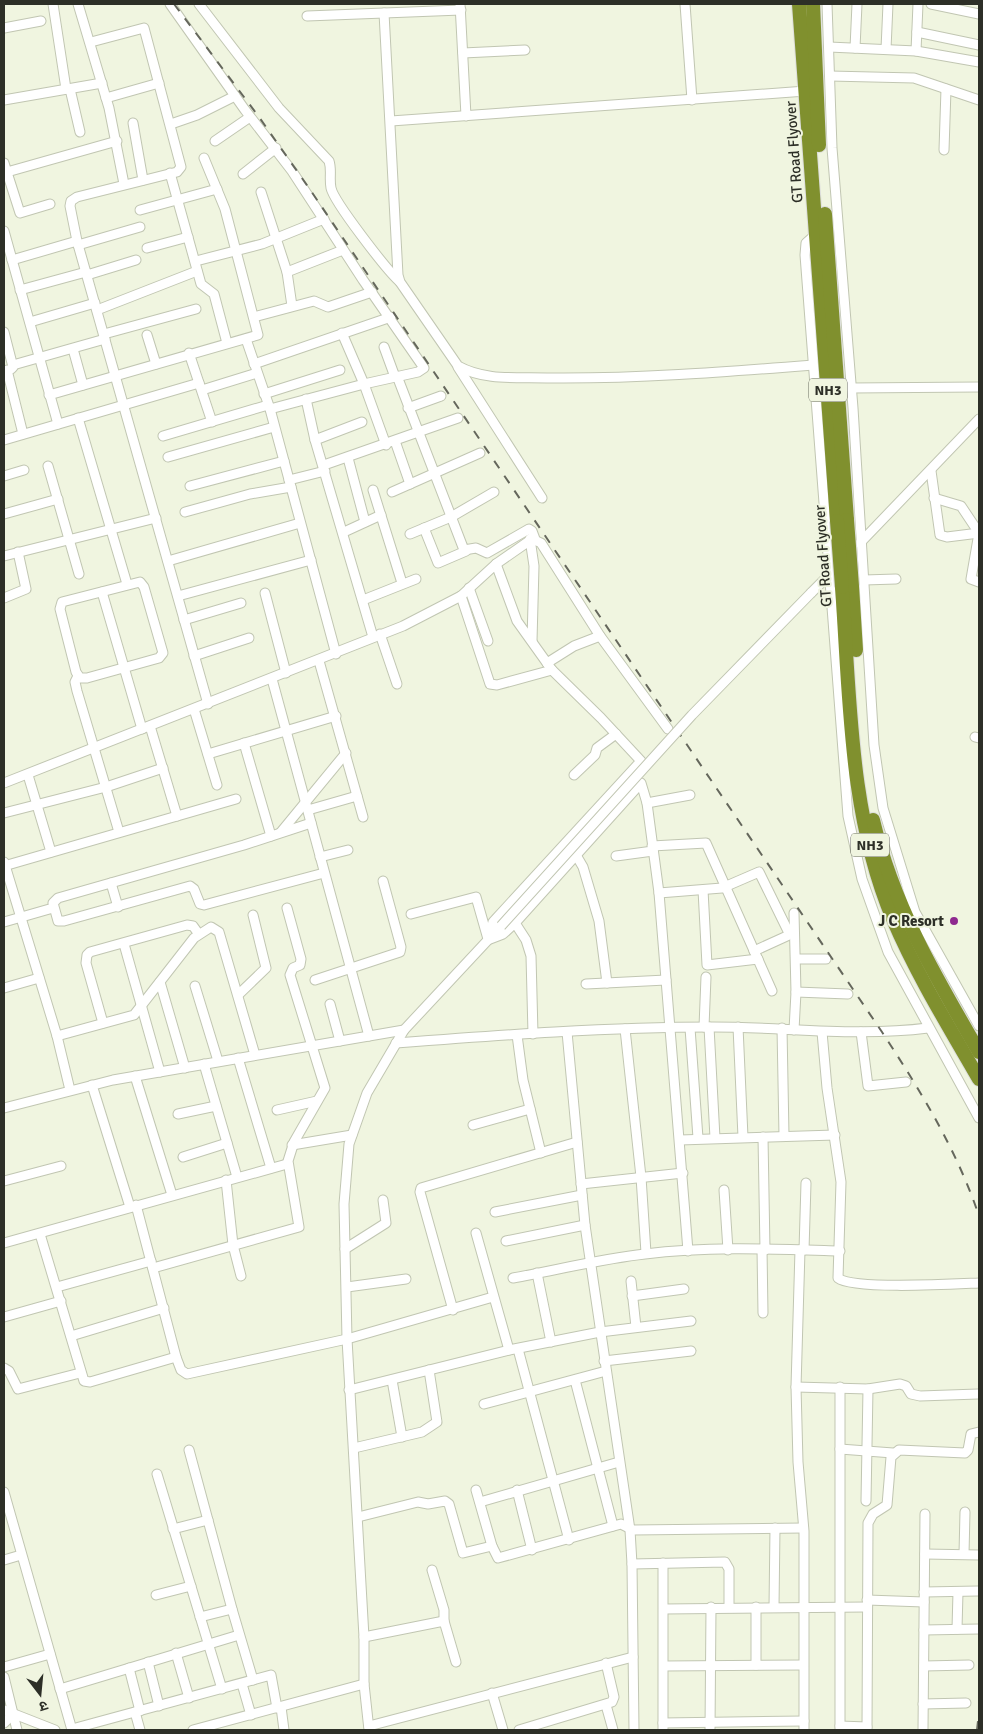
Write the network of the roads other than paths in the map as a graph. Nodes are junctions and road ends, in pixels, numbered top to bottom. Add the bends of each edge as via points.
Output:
1 (53, 4) edge
2 (78, 4) edge
3 (170, 4) edge
4 (198, 4) edge
5 (685, 4) edge
6 (799, 4) edge
7 (813, 4) edge
8 (827, 4) edge
9 (857, 4) edge
10 (888, 4) edge
11 (918, 4) edge
12 (931, 4) edge
13 (460, 7) edge
14 (384, 13) junction
15 (979, 14) edge
16 (306, 16) dead end
17 (41, 21) dead end
18 (4, 28) edge
19 (917, 32) junction
20 (91, 42) junction
21 (979, 45) edge
22 (830, 47) junction
23 (855, 48) junction
24 (886, 49) junction
25 (524, 50) dead end
26 (916, 51) junction
27 (463, 53) junction
28 (979, 62) edge
29 (830, 76) junction
30 (102, 83) junction
31 (159, 83) junction
32 (68, 89) junction
33 (946, 89) junction
34 (806, 92) junction
35 (235, 96) junction
36 (106, 98) junction
37 (4, 100) edge
38 (692, 100) junction
39 (979, 100) edge
40 (466, 116) junction
41 (250, 117) junction
42 (391, 121) junction
43 (133, 124) dead end
44 (171, 124) junction
45 (80, 132) dead end
46 (215, 140) dead end
47 (117, 141) junction
48 (276, 148) junction
49 (944, 150) dead end
50 (204, 158) dead end
51 (5, 168) edge
52 (170, 173) junction
53 (243, 174) dead end
54 (143, 180) junction
55 (124, 184) junction
56 (217, 189) junction
57 (261, 192) dead end
58 (178, 200) junction
59 (50, 204) dead end
60 (140, 210) dead end
61 (324, 220) junction
62 (140, 227) dead end
63 (4, 231) edge
64 (827, 233) junction
65 (188, 237) junction
66 (277, 238) junction
67 (78, 243) junction
68 (147, 248) dead end
69 (343, 250) junction
70 (237, 251) junction
71 (12, 260) junction
72 (136, 260) dead end
73 (196, 266) junction
74 (287, 272) junction
75 (86, 274) junction
76 (400, 282) junction
77 (20, 290) junction
78 (372, 292) junction
79 (96, 306) junction
80 (292, 306) junction
81 (196, 308) dead end
82 (254, 317) junction
83 (390, 317) junction
84 (30, 322) junction
85 (4, 332) edge
86 (342, 333) junction
87 (147, 335) dead end
88 (104, 337) junction
89 (246, 339) junction
90 (227, 343) junction
91 (384, 347) dead end
92 (72, 349) junction
93 (188, 353) junction
94 (40, 358) junction
95 (156, 364) junction
96 (458, 366) junction
97 (813, 366) junction
98 (8, 368) edge
99 (255, 368) junction
100 (340, 370) dead end
101 (116, 376) junction
102 (396, 377) junction
103 (364, 384) junction
104 (83, 385) junction
105 (201, 387) junction
106 (979, 387) edge
107 (851, 388) junction
108 (264, 394) junction
109 (50, 395) junction
110 (441, 396) dead end
111 (306, 399) junction
112 (124, 405) junction
113 (269, 407) junction
114 (408, 408) junction
115 (78, 418) junction
116 (458, 418) dead end
117 (979, 419) edge
118 (212, 422) junction
119 (362, 422) dead end
120 (58, 424) junction
121 (274, 427) junction
122 (975, 428) edge
123 (418, 433) junction
124 (23, 434) junction
125 (163, 436) dead end
126 (4, 440) edge
127 (315, 440) junction
128 (395, 441) junction
129 (386, 445) junction
130 (480, 453) dead end
131 (168, 457) dead end
132 (348, 458) junction
133 (284, 461) junction
134 (48, 466) dead end
135 (325, 468) junction
136 (24, 470) dead end
137 (931, 471) junction
138 (434, 473) junction
139 (4, 476) edge
140 (290, 484) junction
141 (410, 484) junction
142 (190, 486) dead end
143 (373, 490) dead end
144 (392, 492) dead end
145 (494, 492) dead end
146 (542, 498) dead end
147 (934, 498) junction
148 (58, 499) junction
149 (185, 512) dead end
150 (4, 514) edge
151 (381, 515) junction
152 (452, 517) junction
153 (156, 518) junction
154 (365, 522) junction
155 (300, 523) junction
156 (424, 528) junction
157 (111, 530) junction
158 (344, 532) junction
159 (979, 533) edge
160 (410, 534) dead end
161 (532, 539) junction
162 (69, 540) junction
163 (862, 542) junction
164 (466, 551) junction
165 (18, 552) junction
166 (4, 556) edge
167 (311, 560) junction
168 (168, 561) junction
169 (496, 564) junction
170 (79, 574) dead end
171 (828, 575) junction
172 (416, 579) dead end
173 (896, 579) dead end
174 (979, 582) edge
175 (126, 584) junction
176 (402, 584) junction
177 (853, 584) junction
178 (470, 588) junction
179 (102, 592) junction
180 (265, 593) dead end
181 (178, 596) junction
182 (461, 596) junction
183 (4, 598) edge
184 (363, 600) junction
185 (240, 603) dead end
186 (184, 620) junction
187 (377, 635) junction
188 (600, 636) junction
189 (249, 638) dead end
190 (488, 641) dead end
191 (532, 641) junction
192 (336, 654) junction
193 (194, 656) junction
194 (319, 660) junction
195 (550, 667) junction
196 (124, 668) junction
197 (286, 673) junction
198 (78, 676) junction
199 (272, 679) junction
200 (396, 684) dead end
201 (208, 704) junction
202 (194, 709) junction
203 (336, 716) junction
204 (146, 728) junction
205 (668, 729) dead end
206 (288, 731) junction
207 (616, 734) junction
208 (244, 743) junction
209 (95, 748) junction
210 (346, 753) junction
211 (208, 754) junction
212 (162, 768) junction
213 (28, 775) junction
214 (574, 775) dead end
215 (4, 783) edge
216 (106, 786) junction
217 (217, 786) dead end
218 (690, 795) dead end
219 (357, 796) junction
220 (236, 799) dead end
221 (647, 803) junction
222 (37, 804) junction
223 (307, 806) junction
224 (4, 813) edge
225 (176, 816) junction
226 (362, 817) dead end
227 (311, 823) junction
228 (119, 832) junction
229 (281, 833) junction
230 (271, 836) junction
231 (652, 849) junction
232 (348, 850) dead end
233 (50, 852) junction
234 (576, 856) junction
235 (616, 856) dead end
236 (320, 857) junction
237 (4, 864) edge
238 (324, 873) junction
239 (383, 881) dead end
240 (111, 883) junction
241 (726, 887) junction
242 (703, 890) junction
243 (659, 893) junction
244 (118, 907) junction
245 (53, 908) junction
246 (287, 908) dead end
247 (794, 912) dead end
248 (411, 914) dead end
249 (253, 915) dead end
250 (21, 918) junction
251 (4, 922) edge
252 (515, 923) junction
253 (198, 933) junction
254 (488, 940) junction
255 (124, 944) junction
256 (756, 955) junction
257 (796, 959) junction
258 (826, 959) dead end
259 (350, 970) junction
260 (706, 977) dead end
261 (39, 978) junction
262 (315, 980) dead end
263 (666, 980) junction
264 (160, 982) junction
265 (607, 983) junction
266 (586, 984) dead end
267 (196, 986) dead end
268 (4, 988) edge
269 (772, 991) dead end
270 (796, 992) junction
271 (848, 994) dead end
272 (238, 995) junction
273 (330, 1004) dead end
274 (141, 1006) junction
275 (103, 1023) junction
276 (979, 1026) edge
277 (706, 1027) junction
278 (738, 1027) junction
279 (670, 1028) junction
280 (690, 1028) junction
281 (782, 1028) junction
282 (928, 1028) junction
283 (625, 1029) junction
284 (404, 1030) junction
285 (794, 1030) junction
286 (567, 1032) junction
287 (822, 1032) junction
288 (861, 1032) junction
289 (533, 1034) junction
290 (517, 1035) junction
291 (57, 1036) junction
292 (369, 1036) junction
293 (340, 1041) junction
294 (396, 1043) junction
295 (312, 1045) junction
296 (979, 1052) edge
297 (255, 1055) junction
298 (238, 1058) junction
299 (218, 1062) junction
300 (204, 1064) junction
301 (184, 1068) junction
302 (160, 1072) junction
303 (136, 1076) junction
304 (979, 1079) edge
305 (906, 1082) dead end
306 (92, 1085) junction
307 (70, 1090) junction
308 (317, 1101) junction
309 (216, 1106) junction
310 (4, 1108) edge
311 (530, 1109) junction
312 (277, 1110) dead end
313 (178, 1114) dead end
314 (979, 1118) edge
315 (473, 1125) dead end
316 (352, 1135) junction
317 (835, 1135) junction
318 (784, 1136) junction
319 (743, 1137) junction
320 (763, 1137) junction
321 (698, 1138) junction
322 (715, 1138) junction
323 (680, 1140) junction
324 (577, 1142) junction
325 (227, 1143) junction
326 (292, 1145) junction
327 (541, 1153) junction
328 (183, 1156) dead end
329 (287, 1164) junction
330 (61, 1166) dead end
331 (270, 1168) junction
332 (683, 1173) junction
333 (641, 1177) junction
334 (237, 1178) junction
335 (226, 1180) junction
336 (4, 1181) edge
337 (806, 1183) dead end
338 (581, 1184) junction
339 (724, 1190) dead end
340 (172, 1195) junction
341 (582, 1195) junction
342 (383, 1200) dead end
343 (133, 1206) junction
344 (495, 1212) dead end
345 (585, 1225) junction
346 (476, 1233) dead end
347 (40, 1234) junction
348 (506, 1241) dead end
349 (4, 1244) edge
350 (233, 1245) junction
351 (345, 1249) junction
352 (728, 1250) junction
353 (764, 1250) junction
354 (802, 1250) junction
355 (688, 1251) junction
356 (840, 1251) junction
357 (646, 1253) junction
358 (590, 1261) junction
359 (152, 1265) junction
360 (537, 1273) junction
361 (241, 1276) dead end
362 (513, 1278) dead end
363 (406, 1279) dead end
364 (631, 1281) dead end
365 (979, 1283) edge
366 (57, 1287) junction
367 (347, 1287) junction
368 (684, 1289) dead end
369 (632, 1296) junction
370 (493, 1297) junction
371 (61, 1302) junction
372 (164, 1308) junction
373 (452, 1310) junction
374 (763, 1313) dead end
375 (4, 1317) edge
376 (691, 1322) dead end
377 (636, 1327) junction
378 (600, 1332) junction
379 (70, 1336) junction
380 (347, 1339) junction
381 (551, 1342) junction
382 (514, 1349) junction
383 (691, 1352) dead end
384 (176, 1357) junction
385 (604, 1361) junction
386 (4, 1368) edge
387 (429, 1370) junction
388 (606, 1371) junction
389 (80, 1373) junction
390 (392, 1380) junction
391 (575, 1380) junction
392 (796, 1387) junction
393 (840, 1387) junction
394 (868, 1389) junction
395 (349, 1390) junction
396 (529, 1392) junction
397 (978, 1394) dead end
398 (484, 1404) dead end
399 (979, 1432) edge
400 (402, 1437) junction
401 (354, 1448) junction
402 (189, 1450) dead end
403 (840, 1450) junction
404 (867, 1450) junction
405 (893, 1453) junction
406 (619, 1462) junction
407 (597, 1468) junction
408 (157, 1474) dead end
409 (553, 1480) junction
410 (476, 1490) dead end
411 (517, 1490) junction
412 (4, 1492) edge
413 (866, 1500) dead end
414 (480, 1502) junction
415 (965, 1512) dead end
416 (925, 1514) dead end
417 (358, 1517) junction
418 (208, 1520) junction
419 (613, 1526) junction
420 (775, 1528) junction
421 (803, 1528) junction
422 (174, 1529) junction
423 (630, 1530) junction
424 (569, 1540) junction
425 (492, 1546) junction
426 (532, 1550) junction
427 (925, 1554) junction
428 (964, 1554) junction
429 (979, 1554) edge
430 (21, 1555) junction
431 (4, 1560) edge
432 (663, 1563) junction
433 (632, 1564) junction
434 (432, 1570) dead end
435 (191, 1586) junction
436 (978, 1591) edge
437 (924, 1592) junction
438 (958, 1592) junction
439 (156, 1595) dead end
440 (924, 1602) junction
441 (866, 1604) junction
442 (710, 1607) junction
443 (729, 1607) junction
444 (756, 1607) junction
445 (774, 1607) junction
446 (804, 1607) junction
447 (840, 1607) junction
448 (232, 1609) junction
449 (664, 1609) junction
450 (200, 1618) junction
451 (444, 1621) junction
452 (957, 1629) junction
453 (979, 1629) edge
454 (924, 1630) junction
455 (239, 1635) junction
456 (364, 1637) junction
457 (208, 1644) junction
458 (176, 1653) junction
459 (50, 1654) junction
460 (633, 1657) junction
461 (148, 1662) junction
462 (456, 1662) dead end
463 (606, 1663) junction
464 (710, 1665) junction
465 (756, 1665) junction
466 (803, 1665) junction
467 (664, 1666) junction
468 (924, 1666) junction
469 (969, 1666) dead end
470 (4, 1667) edge
471 (129, 1668) junction
472 (4, 1677) edge
473 (253, 1680) junction
474 (242, 1684) junction
475 (364, 1684) junction
476 (60, 1689) junction
477 (222, 1689) junction
478 (492, 1693) junction
479 (189, 1698) junction
480 (966, 1703) dead end
481 (923, 1704) junction
482 (606, 1705) junction
483 (159, 1706) junction
484 (279, 1707) junction
485 (4, 1710) edge
486 (138, 1711) junction
487 (13, 1714) junction
488 (251, 1715) junction
489 (4, 1723) edge
490 (663, 1726) edge
491 (710, 1726) edge
492 (758, 1726) edge
493 (804, 1726) edge
494 (369, 1728) edge
495 (840, 1728) edge
496 (867, 1729) edge
497 (17, 1730) edge
498 (55, 1730) edge
499 (72, 1730) edge
500 (140, 1730) edge
501 (193, 1730) edge
502 (284, 1730) edge
503 (503, 1730) edge
504 (519, 1730) edge
505 (613, 1730) edge
506 (634, 1730) edge
507 (923, 1730) edge

1 - 32 street
2 - 20 street
3 - 35 street
4 - 76 street via 279,108 329,161 331,188 339,203
5 - 38 street
6 - 34 highway, GT Road Flyover / NH3
7 - 64 highway, GT Road Flyover / NH3
8 - 22 street
9 - 23 street
10 - 24 street
11 - 19 street
12 - 15 street
13 - 14 street
13 - 27 street
14 - 16 street
14 - 42 street
17 - 18 street
19 - 21 street
19 - 26 street
20 - 30 street
20 - 31 street via 144,28
22 - 23 street
22 - 29 street
23 - 24 street
24 - 26 street
25 - 27 street
26 - 28 street
27 - 40 street
29 - 33 street via 914,78
29 - 64 street via 832,148
30 - 32 street
30 - 36 street
31 - 36 street
31 - 44 street
32 - 37 street
32 - 45 street
33 - 39 street
33 - 49 street
34 - 38 street
34 - 64 highway, GT Road Flyover / NH3
35 - 41 street
35 - 44 street
36 - 47 street
38 - 40 street
40 - 42 street
41 - 46 street
41 - 48 street
42 - 76 street via 396,258
43 - 54 street
44 - 52 street via 182,169
47 - 51 street
47 - 55 street
48 - 53 street
48 - 61 street
50 - 56 street
51 - 59 street via 20,213
52 - 54 street
52 - 58 street
54 - 55 street
55 - 67 street via 71,201
56 - 58 street
56 - 70 street
57 - 66 street
58 - 60 street
58 - 65 street
61 - 66 street
61 - 69 street
62 - 67 street
63 - 71 street
64 - 97 street via 806,243
64 - 107 street
64 - 177 highway, GT Road Flyover / NH3, bridge via 842,521
65 - 68 street
65 - 73 street
66 - 70 street
66 - 74 street
67 - 71 street
67 - 75 street
69 - 74 street
69 - 78 street
70 - 73 street
70 - 82 street
71 - 77 street
72 - 75 street
73 - 79 street
73 - 90 street via 202,288 214,294
74 - 80 street
75 - 77 street
75 - 79 street
76 - 96 street
77 - 84 street
78 - 80 street via 328,307 314,301
78 - 83 street
79 - 84 street
79 - 88 street
80 - 82 street
81 - 88 street
82 - 89 street via 258,335
83 - 86 street
83 - 102 street via 424,368
84 - 94 street
85 - 98 street
86 - 99 street
86 - 103 street
87 - 95 street
88 - 92 street
88 - 101 street
89 - 90 street
89 - 99 street
90 - 93 street
91 - 102 street
92 - 94 street
92 - 104 street
93 - 95 street
93 - 105 street
94 - 98 street
94 - 109 street
95 - 101 street
96 - 97 street via 472,374 492,377 604,379
96 - 146 street
97 - 171 street
98 - 124 street
99 - 105 street
99 - 108 street
100 - 108 street
101 - 104 street
101 - 112 street
102 - 103 street
102 - 114 street
103 - 111 street
103 - 129 street
104 - 109 street
105 - 112 street
105 - 118 street
106 - 107 street
107 - 163 street
108 - 113 street
109 - 120 street
110 - 114 street
111 - 113 street
111 - 127 street
112 - 115 street
112 - 153 street
113 - 118 street
113 - 121 street
114 - 123 street
115 - 120 street
115 - 157 street
116 - 123 street
117 - 122 street
118 - 125 street
119 - 127 street
120 - 124 street
121 - 131 street
121 - 133 street
122 - 137 street
123 - 128 street
123 - 138 street
124 - 126 street
127 - 135 street
128 - 129 street
128 - 141 street
129 - 132 street
130 - 138 street
132 - 135 street
132 - 154 street
133 - 140 street
133 - 142 street
134 - 148 street
135 - 140 street
135 - 158 street
136 - 139 street
137 - 147 street
137 - 163 street
138 - 141 street
138 - 152 street
140 - 149 street
140 - 155 street
141 - 144 street
143 - 151 street
145 - 152 street
147 - 159 street via 961,506
147 - 159 street via 943,537
148 - 150 street
148 - 162 street
151 - 154 street
151 - 176 street
152 - 156 street
152 - 164 street
153 - 157 street
153 - 168 street
154 - 158 street
155 - 167 street
155 - 168 street
156 - 160 street
156 - 164 street via 438,563
157 - 162 street
157 - 175 street
158 - 184 street
159 - 174 street via 971,579
161 - 164 street via 529,529 487,553 476,548
161 - 169 street
161 - 188 street via 541,543
161 - 191 street
162 - 165 street
162 - 170 street
163 - 171 street
163 - 177 street
165 - 166 street
165 - 183 street via 26,589
167 - 181 street
167 - 192 street
168 - 181 street
169 - 178 street
169 - 191 street via 514,616
171 - 254 street, bridge via 676,732
171 - 282 street via 845,794 852,838 881,935
172 - 176 street
173 - 177 street
175 - 179 street
175 - 196 street via 142,584 163,650 159,658
176 - 184 street
177 - 276 street via 883,808 915,912
177 - 296 highway, GT Road Flyover / NH3 via 863,759 874,822 887,870 904,913 925,958
177 - 304 highway, GT Road Flyover / NH3 via 854,759 876,871 913,963
178 - 182 street
178 - 190 street
179 - 196 street
179 - 198 street via 60,605
180 - 197 street
181 - 186 street
182 - 187 street via 403,626
182 - 195 street via 490,684 497,686
184 - 187 street
185 - 186 street
186 - 193 street
187 - 192 street
187 - 200 street
188 - 195 street via 574,646
188 - 205 street
189 - 193 street
191 - 195 street
192 - 194 street
193 - 201 street
194 - 197 street
194 - 203 street
195 - 207 street
196 - 198 street via 87,678
196 - 204 street
197 - 199 street
198 - 209 street via 75,682
199 - 201 street
199 - 206 street
201 - 202 street
202 - 204 street
202 - 211 street
203 - 206 street
203 - 210 street
204 - 209 street
204 - 212 street
206 - 208 street
206 - 223 street
207 - 214 street via 597,748 595,755
207 - 254 street via 641,761 493,922
208 - 211 street
208 - 230 street
209 - 213 street
209 - 216 street
210 - 219 street
210 - 223 street
211 - 217 street
212 - 216 street
212 - 225 street
213 - 215 street
213 - 222 street
216 - 222 street
216 - 228 street
218 - 221 street
219 - 223 street
219 - 226 street
220 - 225 street
221 - 231 street
221 - 234 street via 640,783
222 - 224 street
222 - 233 street
223 - 227 street
223 - 229 street
225 - 228 street
227 - 229 street
227 - 236 street
228 - 233 street
229 - 230 street
230 - 240 street
231 - 235 street
231 - 241 street via 705,843
231 - 243 street
232 - 236 street
233 - 237 street
234 - 252 street
234 - 265 street via 599,921
236 - 238 street
237 - 250 street
238 - 244 street via 204,905 200,904 190,886
238 - 259 street
239 - 259 street via 401,949 397,954
240 - 244 street
240 - 245 street via 58,898
241 - 242 street
241 - 256 street
241 - 256 street via 759,872 788,931 787,936
242 - 243 street
242 - 256 street via 707,965
243 - 263 street
244 - 245 street via 60,921
245 - 250 street
246 - 295 street via 301,959 300,965 292,968 290,975
247 - 257 street
248 - 254 street via 476,897
249 - 272 street via 266,968
250 - 251 street
250 - 261 street
252 - 254 street via 504,934
252 - 289 street via 531,956
253 - 255 street via 191,925
253 - 264 street
253 - 272 street via 211,927 220,932
254 - 284 street
255 - 274 street
255 - 275 street via 90,952 85,959
256 - 269 street
257 - 258 street
257 - 270 street
259 - 262 street
259 - 292 street
260 - 277 street
261 - 268 street
261 - 291 street
263 - 265 street
263 - 279 street
264 - 274 street
264 - 301 street
265 - 266 street
267 - 299 street
270 - 271 street
270 - 285 street
272 - 297 street
273 - 293 street
274 - 275 street via 134,1015
274 - 302 street
275 - 291 street
277 - 278 street
277 - 280 street
277 - 322 street
278 - 281 street
278 - 319 street
279 - 280 street
279 - 283 street
279 - 323 street
280 - 321 street
281 - 285 street
281 - 318 street
282 - 288 street
282 - 314 street
283 - 286 street
283 - 333 street
284 - 292 street
284 - 294 street
285 - 287 street
286 - 289 street
286 - 324 street
287 - 288 street
287 - 317 street
288 - 305 street via 868,1086
289 - 290 street
290 - 294 street
290 - 311 street
291 - 307 street
292 - 293 street
293 - 295 street
294 - 316 street via 367,1093
295 - 297 street
295 - 308 street via 325,1088
297 - 298 street
298 - 299 street
298 - 331 street
299 - 300 street
300 - 301 street
300 - 309 street
301 - 302 street
302 - 303 street
303 - 306 street
303 - 340 street
306 - 307 street
306 - 343 street
307 - 310 street
308 - 312 street
308 - 326 street
309 - 313 street
309 - 325 street
311 - 315 street
311 - 327 street
316 - 326 street
316 - 351 street via 344,1204
317 - 318 street
317 - 356 street via 842,1182
318 - 320 street
319 - 320 street
319 - 322 street
320 - 353 street
321 - 322 street
321 - 323 street
323 - 332 street
324 - 327 street
324 - 338 street
325 - 328 street
325 - 334 street
326 - 329 street
327 - 373 street via 420,1190
329 - 331 street
329 - 350 street via 299,1227
330 - 336 street
331 - 334 street
332 - 333 street
332 - 355 street
333 - 338 street
333 - 357 street
334 - 335 street
335 - 340 street
335 - 350 street
337 - 354 street
338 - 341 street
339 - 352 street
340 - 343 street
341 - 344 street
341 - 345 street
342 - 351 street via 386,1223
343 - 347 street
343 - 359 street
345 - 348 street
345 - 358 street
346 - 370 street
347 - 349 street
347 - 366 street
350 - 359 street
350 - 361 street
351 - 367 street
352 - 353 street
352 - 355 street
353 - 354 street
353 - 374 street
354 - 356 street
354 - 392 street
355 - 357 street
356 - 365 street via 837,1276 841,1280 895,1286
357 - 358 street
358 - 360 street
358 - 378 street
359 - 366 street
359 - 372 street
360 - 362 street
360 - 381 street
363 - 367 street
364 - 369 street
366 - 371 street
367 - 380 street
368 - 369 street
369 - 377 street
370 - 373 street
370 - 382 street
371 - 375 street
371 - 379 street
372 - 379 street
372 - 384 street
373 - 380 street
376 - 377 street
377 - 378 street
378 - 381 street
378 - 385 street
379 - 389 street
380 - 384 street via 190,1374 181,1370
380 - 395 street
381 - 382 street
382 - 387 street
382 - 396 street
383 - 385 street
384 - 389 street via 86,1382
385 - 388 street
386 - 389 street via 18,1389
387 - 390 street
387 - 400 street via 438,1420 427,1430
388 - 391 street
388 - 406 street
390 - 395 street
390 - 400 street
391 - 396 street
391 - 407 street
392 - 393 street
392 - 421 street
393 - 394 street
393 - 403 street
394 - 397 street via 900,1384 906,1386 911,1394 920,1396
394 - 404 street
395 - 401 street
396 - 398 street
396 - 409 street
399 - 405 street via 971,1434 965,1453 903,1450
400 - 401 street
401 - 417 street
402 - 418 street
403 - 404 street
403 - 447 street
404 - 405 street
404 - 413 street
405 - 441 street via 886,1505 868,1522
406 - 407 street
406 - 423 street
407 - 409 street
407 - 419 street
408 - 422 street
409 - 411 street
409 - 424 street
410 - 414 street
411 - 414 street
411 - 426 street
412 - 430 street
414 - 425 street
415 - 428 street
416 - 427 street
417 - 425 street via 418,1502 445,1501 449,1504 463,1553
417 - 456 street
418 - 422 street
418 - 448 street
419 - 423 street via 624,1524
419 - 424 street
420 - 421 street
420 - 423 street
420 - 445 street
421 - 446 street
422 - 435 street
423 - 433 street
424 - 426 street
425 - 426 street via 498,1558
427 - 428 street
427 - 437 street
428 - 429 street
430 - 431 street
430 - 459 street
432 - 433 street
432 - 443 street via 725,1562 729,1569
432 - 449 street
433 - 460 street
434 - 451 street via 444,1610
435 - 439 street
435 - 450 street
436 - 438 street
437 - 438 street
437 - 440 street
438 - 452 street
440 - 441 street
440 - 454 street
441 - 447 street
441 - 496 street
442 - 443 street
442 - 449 street
442 - 464 street
443 - 444 street
444 - 445 street
444 - 465 street
445 - 446 street
446 - 447 street
446 - 466 street
447 - 495 street
448 - 450 street
448 - 455 street
449 - 467 street
450 - 457 street
451 - 456 street
451 - 462 street
452 - 453 street
452 - 454 street
454 - 468 street
455 - 457 street
455 - 473 street
456 - 475 street
457 - 458 street
457 - 477 street
458 - 461 street
458 - 479 street
459 - 470 street
459 - 476 street
460 - 463 street
460 - 506 street
461 - 471 street
461 - 483 street
463 - 478 street
463 - 482 street via 614,1700
464 - 465 street
464 - 467 street
464 - 491 street
465 - 466 street
466 - 493 street
467 - 490 street
468 - 469 street
468 - 481 street
471 - 476 street
471 - 486 street
472 - 487 street
473 - 474 street
473 - 484 street via 271,1675
474 - 477 street
474 - 488 street
475 - 484 street
475 - 494 street
476 - 499 street
477 - 479 street
478 - 494 street
478 - 503 street
479 - 483 street
480 - 481 street
481 - 507 street
482 - 504 street
482 - 505 street
483 - 486 street
484 - 488 street
484 - 502 street
485 - 487 street
486 - 499 street
486 - 500 street
487 - 489 street
487 - 497 street
487 - 498 street
488 - 501 street
490 - 491 street
491 - 492 street
492 - 493 street
495 - 496 street

